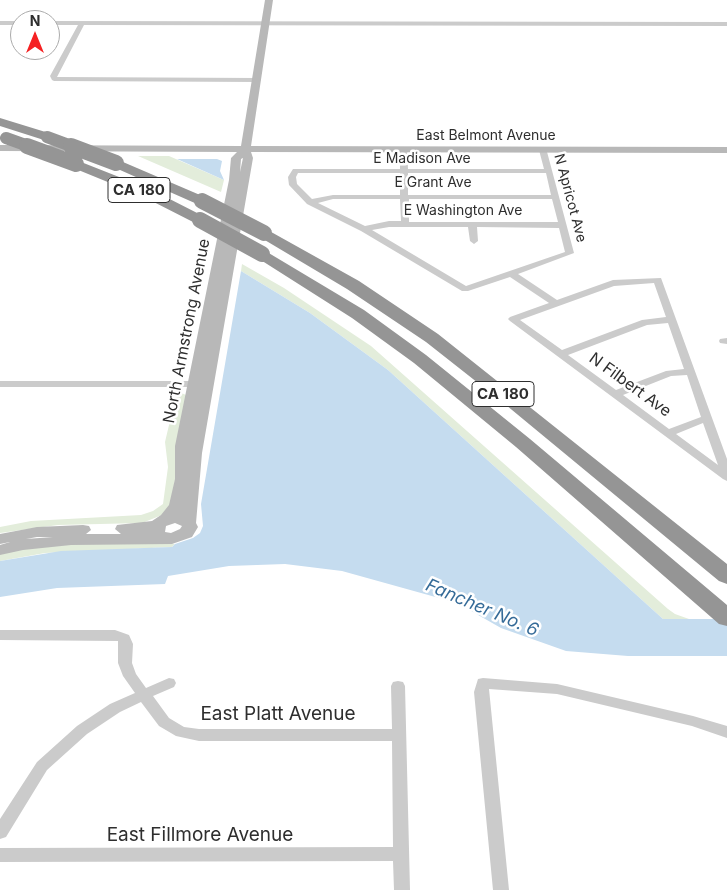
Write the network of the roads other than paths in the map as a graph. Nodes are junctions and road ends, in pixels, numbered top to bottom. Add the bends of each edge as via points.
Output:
1 (270, 0) edge
2 (60, 23) edge
3 (82, 23) junction
4 (266, 23) junction
5 (727, 24) edge
6 (258, 80) junction
7 (0, 122) edge
8 (2, 141) edge
9 (244, 150) junction
10 (402, 150) junction
11 (543, 150) junction
12 (727, 150) edge
13 (0, 152) edge
14 (403, 171) junction
15 (549, 171) junction
16 (404, 197) junction
17 (555, 197) junction
18 (310, 202) junction
19 (405, 224) junction
20 (472, 225) junction
21 (562, 225) junction
22 (364, 230) junction
23 (474, 241) dead end
24 (511, 273) junction
25 (555, 303) junction
26 (672, 320) junction
27 (561, 354) junction
28 (690, 372) junction
29 (0, 384) edge
30 (201, 384) junction
31 (615, 394) junction
32 (707, 418) junction
33 (668, 434) junction
34 (727, 476) edge
35 (163, 528) junction
36 (0, 539) edge
37 (0, 550) edge
38 (727, 576) edge
39 (721, 613) edge
40 (0, 634) edge
41 (168, 683) dead end
42 (398, 686) dead end
43 (144, 693) junction
44 (727, 732) edge
45 (399, 735) junction
46 (7, 809) edge
47 (0, 832) edge
48 (401, 854) junction
49 (0, 855) edge
50 (402, 890) edge
51 (501, 890) edge

1 - 4 street, North Armstrong Avenue
2 - 3 street
3 - 4 street
3 - 6 street via 54,79
4 - 5 street
4 - 6 street, North Armstrong Avenue
6 - 9 street, North Armstrong Avenue
7 - 38 highway, CA 180, bridge via 116,163 202,201 353,285 432,338
8 - 9 street, East Belmont Avenue
8 - 39 highway, CA 180, bridge via 76,164 147,193 262,254 358,314 420,359 516,437
9 - 10 street, East Belmont Avenue
9 - 13 street, East Belmont Avenue
9 - 30 street, North Armstrong Avenue via 248,158
10 - 11 street, East Belmont Avenue
10 - 14 street
11 - 12 street, East Belmont Avenue
11 - 15 street, N Apricot Ave
14 - 15 street, E Madison Ave
14 - 16 street
14 - 18 street, E Madison Ave via 296,171 292,176 292,186
15 - 17 street, N Apricot Ave
16 - 17 street, E Grant Ave
16 - 18 street, E Grant Ave via 333,197
16 - 19 street
17 - 21 street, N Apricot Ave
18 - 22 street
19 - 20 street, E Washington Ave
19 - 22 street, E Washington Ave via 379,225
20 - 21 street, E Washington Ave
20 - 23 street
21 - 24 street, N Apricot Ave via 570,253
22 - 24 street via 465,289
24 - 25 street
25 - 26 street via 612,283 658,280
25 - 27 street, N Filbert Ave via 513,319
26 - 27 street via 645,322
26 - 28 street
27 - 31 street, N Filbert Ave
28 - 31 street via 670,373
28 - 32 street
29 - 30 street
30 - 35 street, North Armstrong Avenue via 183,446 180,498
30 - 35 street, North Armstrong Avenue via 188,523 182,519
31 - 33 street, N Filbert Ave
32 - 33 street
32 - 34 street
33 - 34 street, N Filbert Ave
35 - 36 street via 55,531
35 - 37 street
40 - 43 street, East Platt Avenue via 115,635 124,638 125,663 130,676
41 - 43 street
42 - 45 street
43 - 45 street, East Platt Avenue via 164,722 181,732 199,735
43 - 46 street via 82,730 42,766
44 - 51 street via 557,689 483,683 481,692
45 - 48 street
46 - 47 street
48 - 49 street, East Fillmore Avenue
48 - 50 street

